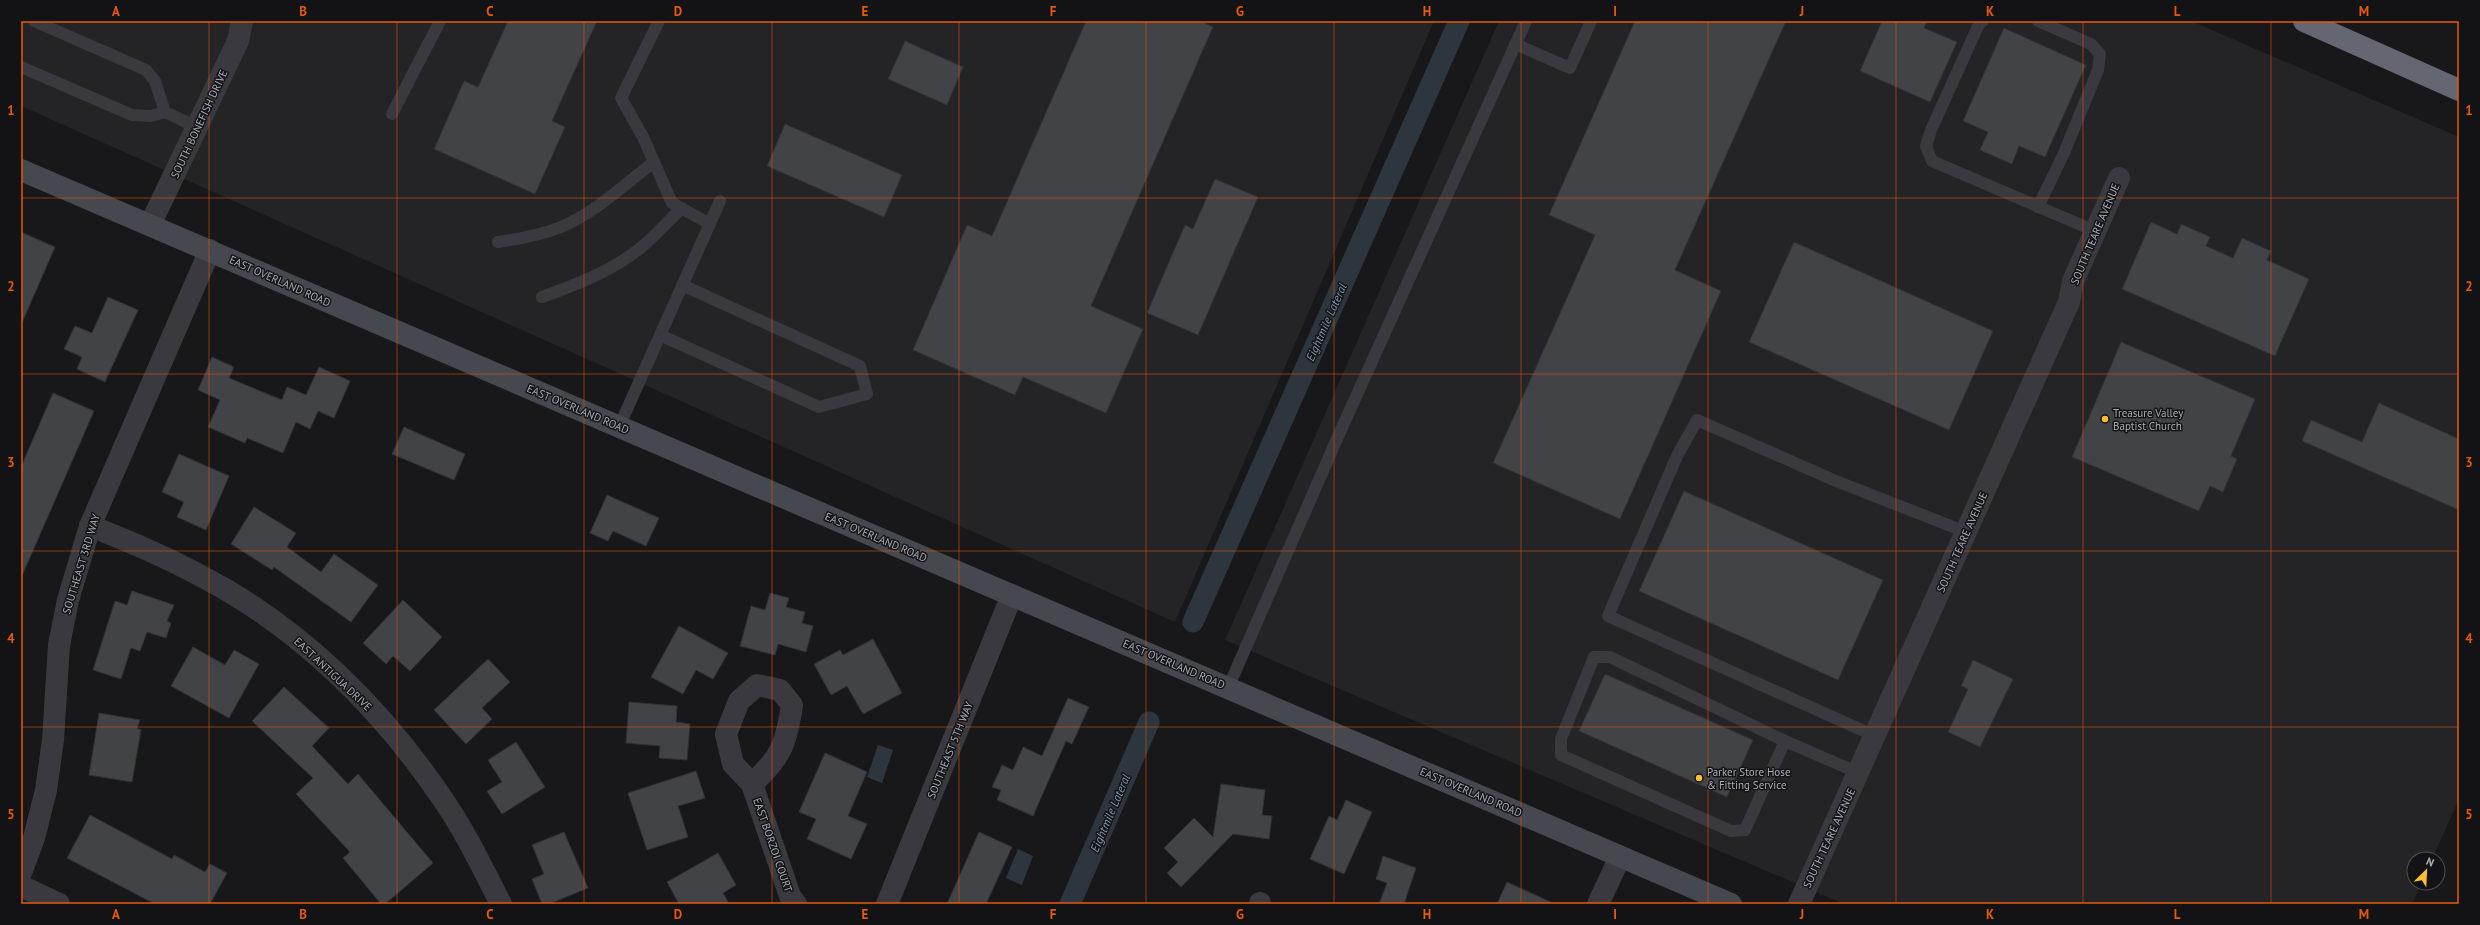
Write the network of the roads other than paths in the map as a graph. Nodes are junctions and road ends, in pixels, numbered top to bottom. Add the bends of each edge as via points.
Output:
1 (34, 21) edge
2 (242, 21) edge
3 (440, 21) edge
4 (659, 21) edge
5 (1526, 21) edge
6 (1592, 21) edge
7 (1983, 21) edge
8 (2038, 21) edge
9 (2304, 21) edge
10 (1515, 44) junction
11 (21, 67) edge
12 (2459, 90) edge
13 (164, 112) junction
14 (392, 114) dead end
15 (197, 127) junction
16 (654, 162) junction
17 (21, 170) edge
18 (2119, 178) dead end
19 (720, 201) dead end
20 (2038, 207) junction
21 (682, 208) junction
22 (710, 224) junction
23 (150, 225) junction
24 (2095, 231) junction
25 (498, 242) dead end
26 (210, 250) junction
27 (682, 285) junction
28 (542, 297) dead end
29 (660, 335) junction
30 (619, 427) junction
31 (90, 526) junction
32 (1966, 532) junction
33 (1012, 596) junction
34 (1228, 688) junction
35 (1875, 736) junction
36 (1785, 742) junction
37 (1859, 773) junction
38 (752, 784) dead end
39 (1620, 856) junction
40 (21, 873) edge
41 (21, 886) edge
42 (59, 904) edge
43 (501, 904) edge
44 (796, 904) edge
45 (887, 904) edge
46 (1598, 904) edge
47 (1731, 904) edge
48 (1799, 904) edge

1 - 13 lane via 146,70 155,81
2 - 15 street, SOUTH BONEFISH DRIVE via 238,41
3 - 14 lane
4 - 16 lane via 621,98
5 - 10 lane
6 - 10 lane via 1570,68
7 - 20 lane via 1979,24 1941,104 1926,146 1932,161
8 - 20 lane via 2091,44 2100,54 2098,70 2064,153
9 - 12 highway
10 - 34 lane
11 - 13 lane via 132,115 151,116
13 - 15 lane
15 - 23 street, SOUTH BONEFISH DRIVE
16 - 21 lane via 672,203
16 - 25 lane via 597,206 562,226 530,237
17 - 23 main road, EAST OVERLAND ROAD
18 - 24 street, SOUTH TEARE AVENUE
19 - 22 lane
20 - 24 lane
21 - 22 lane
21 - 28 lane via 644,245 620,262 579,284
22 - 27 lane
23 - 26 main road, EAST OVERLAND ROAD
24 - 32 street, SOUTH TEARE AVENUE via 2073,281 2069,302
26 - 30 main road, EAST OVERLAND ROAD
26 - 31 street, SOUTHEAST 3RD WAY
27 - 29 lane
27 - 29 lane via 860,366 867,394 819,407
29 - 30 lane
30 - 33 main road, EAST OVERLAND ROAD
31 - 40 street, SOUTHEAST 3RD WAY via 68,600 59,645 46,790 34,838
31 - 43 street, EAST ANTIGUA DRIVE via 140,545 204,577 278,625 325,663 382,720 417,763 470,842
32 - 35 street, SOUTH TEARE AVENUE
32 - 35 lane via 1836,481 1697,420 1677,456 1608,616
33 - 34 main road, EAST OVERLAND ROAD
33 - 45 street, SOUTHEAST 5TH WAY
34 - 39 main road, EAST OVERLAND ROAD
35 - 37 street, SOUTH TEARE AVENUE
36 - 36 lane via 1610,657 1594,657 1560,739 1561,755 1731,831 1745,830
36 - 37 lane
37 - 48 street, SOUTH TEARE AVENUE
38 - 44 street, EAST BORZOI COURT via 790,896
39 - 46 street
39 - 47 main road, EAST OVERLAND ROAD
41 - 42 street

